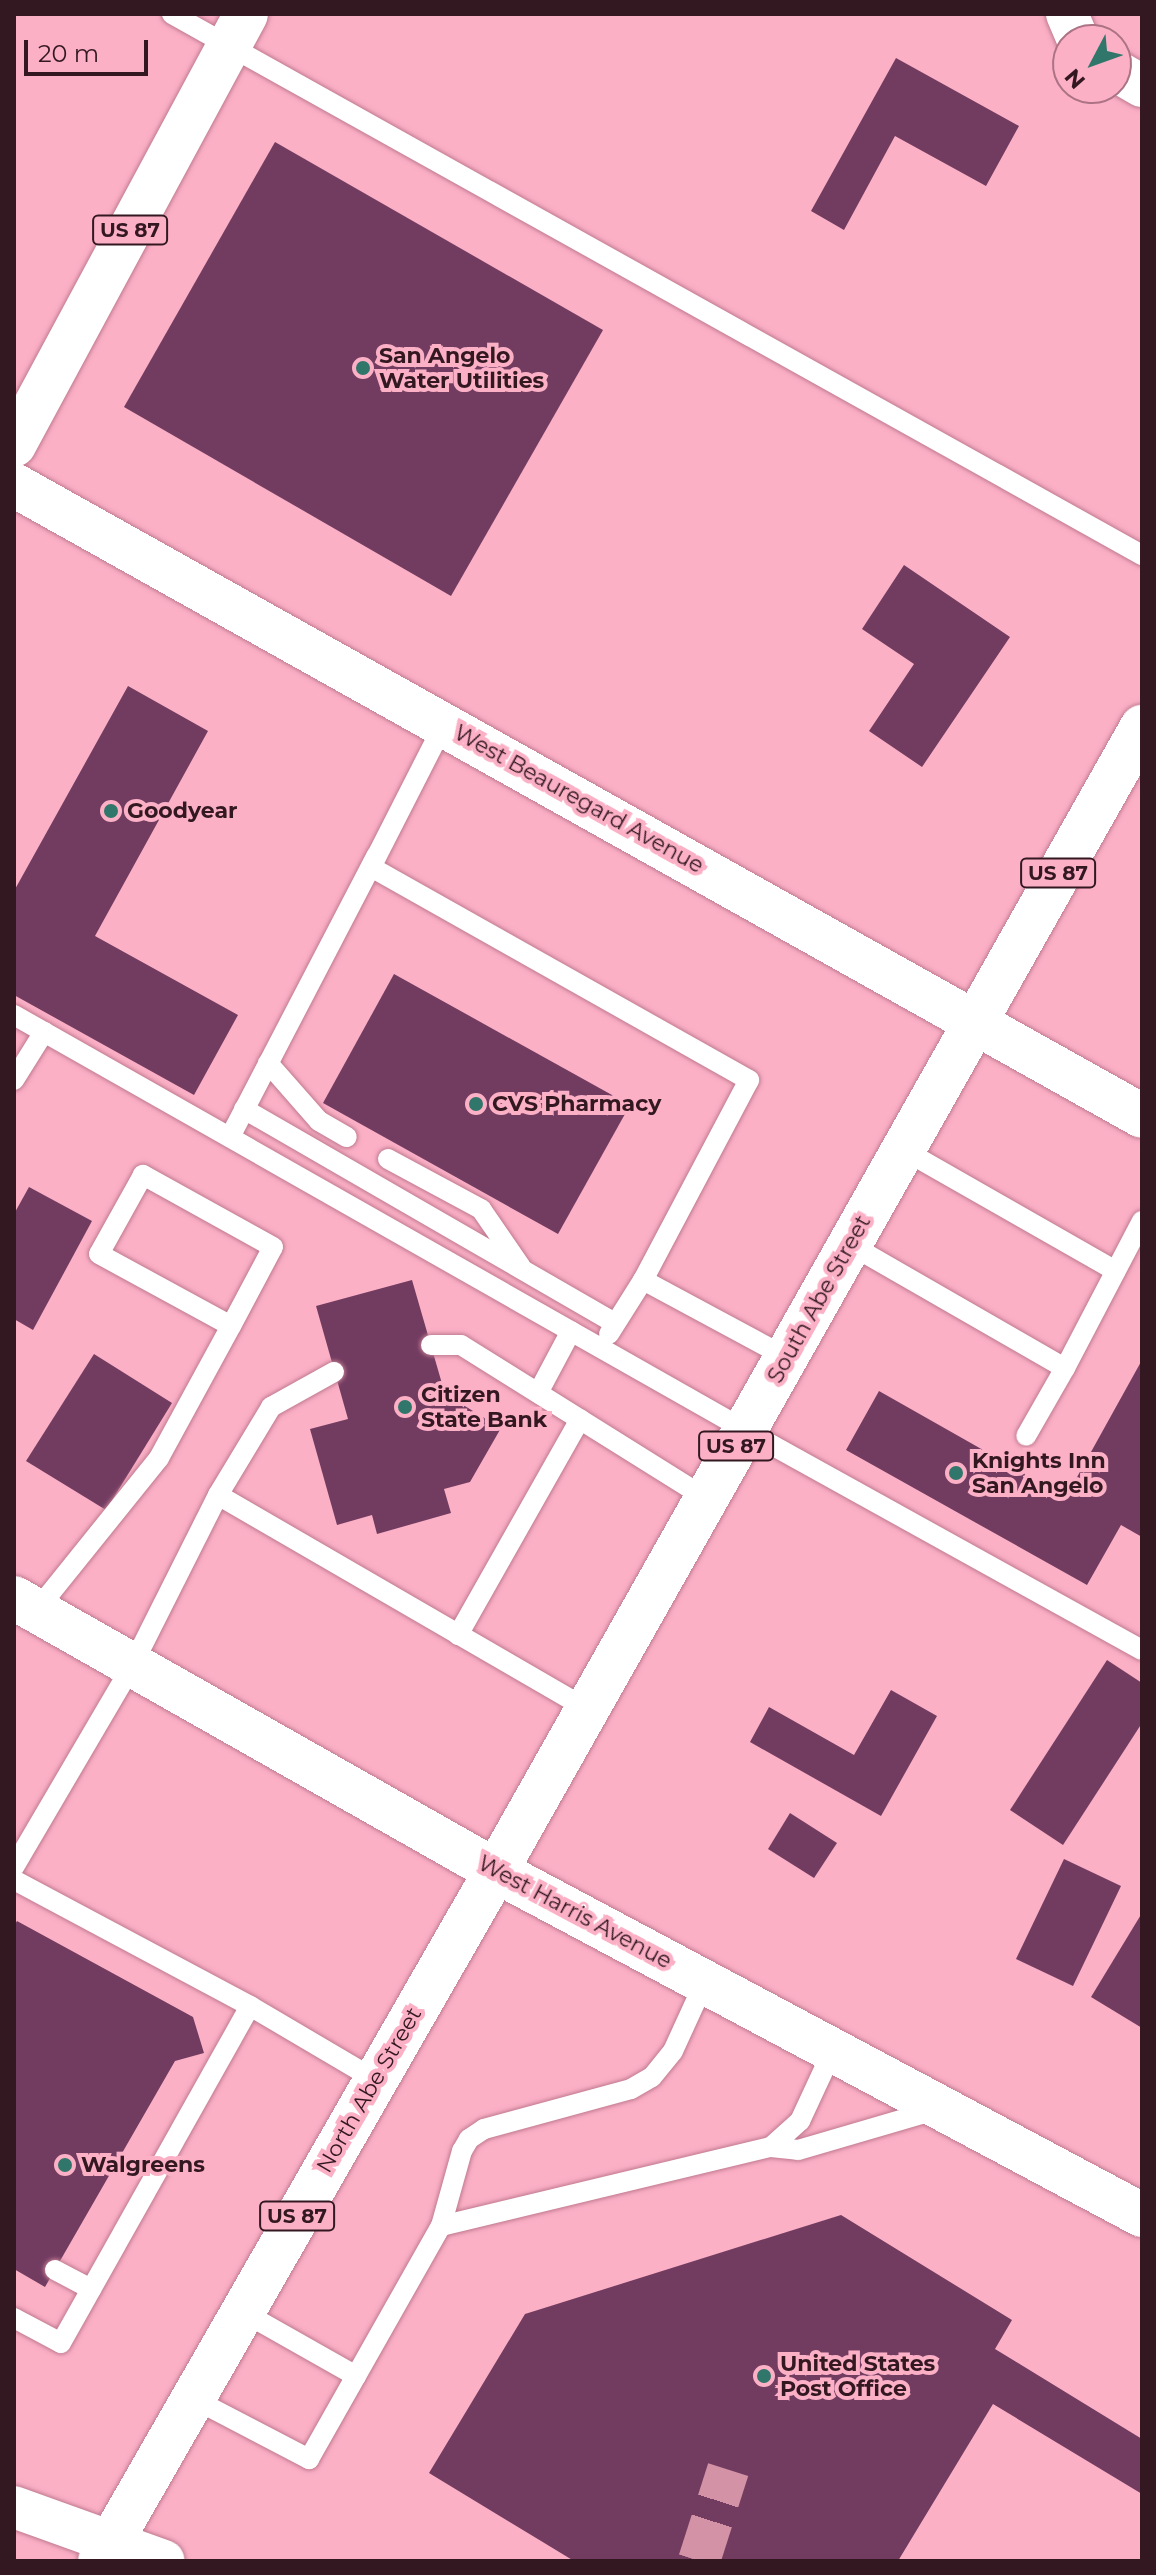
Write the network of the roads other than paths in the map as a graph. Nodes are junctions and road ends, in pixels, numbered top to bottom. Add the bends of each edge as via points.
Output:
1 (172, 14) edge
2 (238, 30) edge
3 (14, 445) edge
4 (14, 485) edge
5 (1142, 555) edge
6 (444, 724) junction
7 (1142, 727) edge
8 (378, 853) junction
9 (14, 1015) edge
10 (974, 1019) junction
11 (44, 1032) junction
12 (268, 1063) junction
13 (14, 1080) edge
14 (244, 1109) junction
15 (1142, 1116) edge
16 (230, 1137) junction
17 (347, 1137) dead end
18 (902, 1149) junction
19 (388, 1159) dead end
20 (1142, 1221) edge
21 (849, 1244) junction
22 (524, 1271) junction
23 (1116, 1271) junction
24 (643, 1280) junction
25 (614, 1323) junction
26 (231, 1326) junction
27 (571, 1331) junction
28 (431, 1345) dead end
29 (602, 1349) junction
30 (786, 1357) junction
31 (1065, 1368) junction
32 (334, 1372) dead end
33 (538, 1393) junction
34 (580, 1419) junction
35 (745, 1430) junction
36 (1026, 1436) dead end
37 (218, 1495) junction
38 (707, 1499) junction
39 (25, 1605) edge
40 (458, 1635) junction
41 (1142, 1650) edge
42 (132, 1666) junction
43 (587, 1709) junction
44 (14, 1867) edge
45 (496, 1871) junction
46 (14, 1880) edge
47 (705, 1981) junction
48 (250, 2006) junction
49 (833, 2050) junction
50 (374, 2079) junction
51 (942, 2108) junction
52 (771, 2147) junction
53 (1142, 2215) edge
54 (441, 2226) junction
55 (55, 2270) dead end
56 (91, 2289) junction
57 (243, 2312) junction
58 (14, 2318) edge
59 (356, 2376) junction
60 (194, 2399) junction
61 (14, 2507) edge
62 (106, 2552) edge
63 (164, 2561) edge

1 - 2 lane
2 - 3 main road, US 87
2 - 5 lane
4 - 6 main road, West Beauregard Avenue
6 - 8 lane
6 - 10 main road, West Beauregard Avenue
7 - 10 main road, South Abe Street / US 87
8 - 12 lane
8 - 24 lane via 371,867 749,1080
9 - 11 lane
10 - 15 main road, West Beauregard Avenue
10 - 18 main road, South Abe Street / US 87
11 - 13 lane
11 - 16 lane
12 - 14 lane
12 - 17 lane via 319,1121
14 - 16 lane
14 - 22 lane
16 - 27 lane
18 - 21 main road, South Abe Street / US 87
18 - 23 lane
19 - 22 lane via 481,1209
20 - 23 lane
21 - 30 main road, South Abe Street / US 87
21 - 31 lane
22 - 25 lane
23 - 31 lane
24 - 25 lane
24 - 30 lane
25 - 29 lane
26 - 26 lane via 273,1247 143,1175 99,1254
26 - 39 lane via 159,1458
27 - 29 lane
27 - 33 lane
28 - 33 lane via 461,1345
29 - 35 lane
30 - 35 main road, South Abe Street / US 87
31 - 36 lane
32 - 37 lane via 271,1407
33 - 34 lane
34 - 38 lane
34 - 40 lane
35 - 38 main road, South Abe Street / US 87
35 - 41 lane
37 - 40 lane
37 - 42 lane
38 - 43 main road, South Abe Street / US 87
39 - 42 main road, West Harris Avenue
40 - 43 lane
42 - 44 lane
42 - 45 main road, West Harris Avenue
43 - 45 main road, South Abe Street / US 87
45 - 47 main road, West Harris Avenue
45 - 50 main road, North Abe Street / US 87
46 - 48 lane
47 - 49 main road, West Harris Avenue
47 - 54 lane via 673,2051 652,2077 631,2089 484,2129 469,2139
48 - 50 lane
48 - 56 lane
49 - 51 main road, West Harris Avenue
49 - 52 lane via 800,2121
50 - 57 main road, North Abe Street / US 87
51 - 52 lane via 798,2150
51 - 53 main road, West Harris Avenue
52 - 54 lane
54 - 59 lane
55 - 56 lane
56 - 58 lane via 61,2343
57 - 59 lane
57 - 60 main road, North Abe Street / US 87
59 - 60 lane via 309,2459
60 - 62 main road, North Abe Street / US 87
61 - 62 street
62 - 63 street

